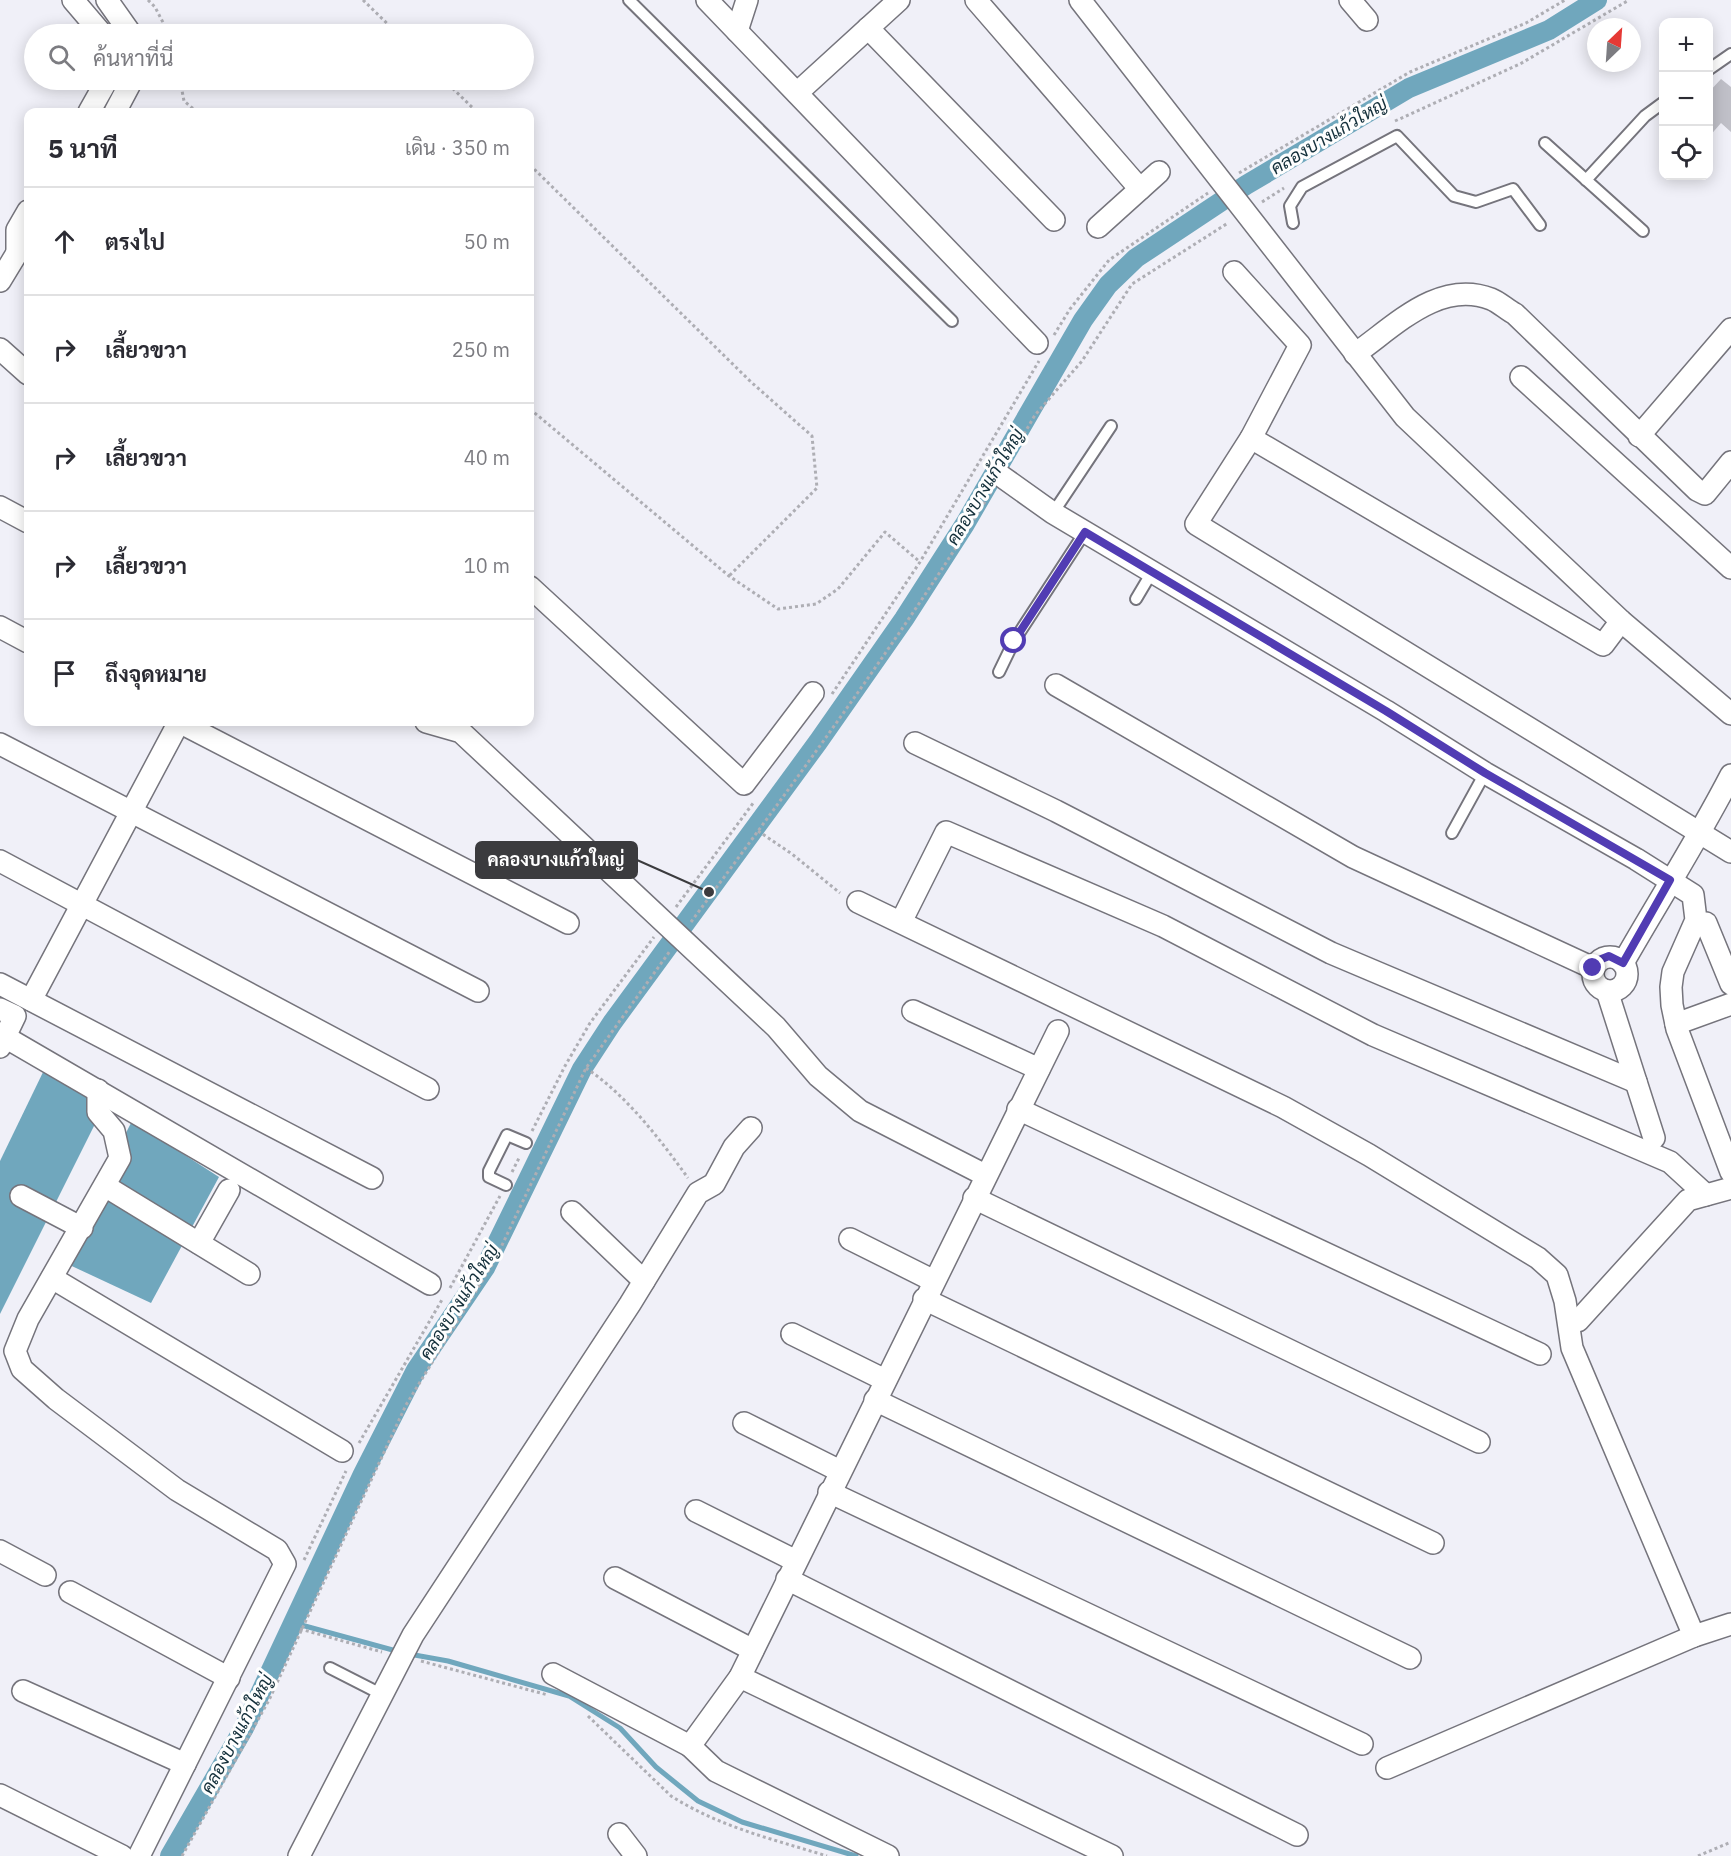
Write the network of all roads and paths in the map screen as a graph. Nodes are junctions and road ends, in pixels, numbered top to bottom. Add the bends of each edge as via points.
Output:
1 (73, 0) edge
2 (107, 0) edge
3 (148, 0) edge
4 (363, 0) edge
5 (629, 0) edge
6 (707, 0) edge
7 (747, 0) edge
8 (899, 0) edge
9 (976, 0) edge
10 (1080, 0) edge
11 (1350, 0) edge
12 (1565, 0) edge
13 (1629, 0) edge
14 (1366, 20) dead end
15 (93, 24) edge
16 (124, 24) edge
17 (164, 24) edge
18 (388, 24) edge
19 (868, 28) junction
20 (737, 31) junction
21 (1731, 54) edge
22 (1713, 67) edge
23 (101, 90) edge
24 (127, 90) edge
25 (182, 90) edge
26 (454, 90) edge
27 (797, 93) junction
28 (1659, 106) edge
29 (91, 108) edge
30 (117, 108) edge
31 (192, 108) edge
32 (473, 108) edge
33 (1393, 123) dead end
34 (1545, 143) dead end
35 (534, 169) edge
36 (1159, 172) dead end
37 (1230, 177) dead end
38 (1586, 180) junction
39 (1292, 184) dead end
40 (1140, 189) junction
41 (1212, 190) dead end
42 (1261, 202) dead end
43 (24, 218) edge
44 (1054, 220) dead end
45 (1231, 221) dead end
46 (1293, 224) dead end
47 (1540, 225) dead end
48 (1098, 227) dead end
49 (1643, 231) dead end
50 (23, 250) edge
51 (1234, 272) dead end
52 (0, 281) edge
53 (952, 321) dead end
54 (1731, 329) edge
55 (1042, 348) junction
56 (0, 349) edge
57 (1355, 354) junction
58 (24, 370) edge
59 (1521, 377) dead end
60 (534, 412) edge
61 (1111, 426) dead end
62 (1639, 436) junction
63 (1251, 438) junction
64 (1731, 462) edge
65 (1000, 476) junction
66 (0, 507) edge
67 (1053, 513) junction
68 (24, 520) edge
69 (1085, 532) junction
70 (920, 562) junction
71 (1731, 568) edge
72 (1152, 572) junction
73 (729, 576) junction
74 (534, 590) edge
75 (1136, 599) dead end
76 (1621, 621) junction
77 (0, 627) edge
78 (24, 640) edge
79 (999, 672) dead end
80 (1056, 685) dead end
81 (820, 697) joint
82 (1731, 714) edge
83 (177, 726) edge
84 (187, 726) edge
85 (457, 727) edge
86 (0, 744) edge
87 (915, 744) dead end
88 (1485, 773) junction
89 (1731, 775) edge
90 (758, 796) dead end
91 (131, 812) junction
92 (758, 831) junction
93 (1452, 833) dead end
94 (1701, 834) junction
95 (1731, 852) edge
96 (0, 861) edge
97 (1670, 880) junction
98 (858, 902) joint
99 (82, 904) junction
100 (674, 910) dead end
101 (904, 916) dead end
102 (568, 923) dead end
103 (1706, 923) dead end
104 (689, 924) dead end
105 (660, 929) dead end
106 (676, 943) dead end
107 (1623, 963) junction
108 (1593, 968) junction
109 (0, 984) edge
110 (1731, 984) edge
111 (478, 991) dead end
112 (1607, 991) junction
113 (31, 1000) junction
114 (1731, 1004) edge
115 (0, 1009) edge
116 (913, 1011) dead end
117 (1676, 1024) junction
118 (1058, 1031) dead end
119 (3, 1042) edge
120 (586, 1068) junction
121 (1039, 1069) junction
122 (1636, 1082) junction
123 (428, 1089) dead end
124 (98, 1090) junction
125 (1018, 1109) junction
126 (751, 1128) dead end
127 (1654, 1138) dead end
128 (526, 1143) junction
129 (1731, 1172) edge
130 (985, 1175) junction
131 (372, 1178) dead end
132 (506, 1185) junction
133 (105, 1186) junction
134 (1731, 1188) edge
135 (229, 1190) dead end
136 (698, 1193) junction
137 (1706, 1195) junction
138 (21, 1196) dead end
139 (974, 1198) junction
140 (572, 1212) dead end
141 (82, 1228) junction
142 (850, 1239) dead end
143 (199, 1244) junction
144 (249, 1274) dead end
145 (52, 1278) junction
146 (644, 1281) junction
147 (429, 1284) dead end
148 (929, 1290) junction
149 (1578, 1321) dead end
150 (792, 1334) dead end
151 (1540, 1354) dead end
152 (885, 1380) junction
153 (875, 1400) junction
154 (744, 1423) dead end
155 (1479, 1442) dead end
156 (349, 1454) junction
157 (840, 1471) junction
158 (829, 1492) junction
159 (696, 1511) dead end
160 (1433, 1544) dead end
161 (0, 1551) edge
162 (304, 1561) dead end
163 (791, 1570) junction
164 (45, 1575) dead end
165 (615, 1578) dead end
166 (70, 1592) dead end
167 (1731, 1624) edge
168 (300, 1629) junction
169 (1694, 1636) junction
170 (753, 1650) junction
171 (402, 1658) junction
172 (1410, 1658) dead end
173 (330, 1668) dead end
174 (553, 1674) dead end
175 (740, 1677) junction
176 (229, 1678) junction
177 (23, 1690) dead end
178 (382, 1695) junction
179 (556, 1698) dead end
180 (584, 1714) dead end
181 (1362, 1744) dead end
182 (690, 1746) junction
183 (185, 1764) junction
184 (1387, 1768) dead end
185 (0, 1795) edge
186 (619, 1834) dead end
187 (1297, 1835) dead end
188 (1731, 1842) edge
189 (122, 1856) edge
190 (139, 1856) edge
191 (182, 1856) edge
192 (299, 1856) edge
193 (636, 1856) edge
194 (827, 1856) edge
195 (888, 1856) edge
196 (1112, 1856) edge
197 (1698, 1856) edge

1 - 15 street
2 - 16 street
3 - 17 path
4 - 18 path
5 - 53 lane
6 - 20 street
7 - 20 street
8 - 19 street
9 - 40 street
10 - 57 street
11 - 14 street
12 - 37 path via 1526,23 1410,72
13 - 33 path via 1520,64
19 - 27 street
19 - 44 street
20 - 27 street
21 - 22 lane
23 - 29 street
24 - 30 street
25 - 31 path via 184,101
26 - 32 path
27 - 55 street
28 - 38 lane
34 - 38 lane
35 - 73 path via 751,382 812,436 817,488
36 - 40 street
38 - 49 lane
39 - 42 path
40 - 48 street
41 - 55 path via 1109,260
43 - 50 street via 17,230
45 - 65 path via 1132,284 1082,361 1035,415
46 - 47 lane via 1290,206 1302,187 1397,136 1454,196 1476,202 1513,189
50 - 52 street
51 - 63 street via 1300,345
54 - 62 street
55 - 70 path
56 - 58 street
57 - 62 street via 1444,295 1491,299 1515,314
57 - 76 street via 1405,417
59 - 71 street
60 - 73 path
61 - 67 lane
62 - 64 street via 1704,494
63 - 76 street via 1603,645
63 - 94 street via 1196,524
65 - 67 street
65 - 92 path via 937,579
66 - 68 street
67 - 69 street
69 - 72 street
69 - 79 lane via 1014,641
70 - 73 path via 885,532 838,589 816,604 778,609
70 - 81 path
72 - 75 lane
72 - 88 street
74 - 81 street via 744,784
76 - 82 street
77 - 78 street
80 - 108 street via 1353,857
83 - 91 street
84 - 102 street
85 - 130 street via 776,1027 818,1076 860,1111
86 - 91 street
87 - 122 street via 1056,811 1331,952
88 - 93 lane
88 - 97 street
89 - 94 street
90 - 100 path
91 - 99 street
91 - 111 street
92 - 98 path via 829,886
92 - 104 path
94 - 95 street
94 - 97 street
96 - 99 street
97 - 107 street
97 - 117 street via 1693,895 1696,920 1673,972
98 - 169 street via 1283,1107 1538,1258 1557,1275 1572,1348
99 - 113 street
99 - 123 street
101 - 137 street via 946,832 1163,926 1373,1035 1670,1162
103 - 110 street
105 - 128 path via 590,1023
106 - 120 path
107 - 108 street via 1609,956
107 - 112 street via 1626,980 1618,989
108 - 112 street via 1593,980
109 - 113 street
112 - 122 street
113 - 131 street
114 - 117 street
115 - 119 street via 15,1017
116 - 121 street
117 - 129 street
118 - 121 street
119 - 124 street
120 - 136 path via 629,1105
120 - 168 path via 495,1260 406,1405
121 - 125 street
122 - 127 street
124 - 133 street via 98,1112 114,1131 120,1158
124 - 147 street
125 - 130 street
125 - 151 street
126 - 136 street via 734,1147 714,1184
128 - 132 path
128 - 132 lane via 507,1135 489,1171 489,1177
130 - 139 street
132 - 156 path via 472,1250
133 - 141 street
133 - 143 street
134 - 137 street
135 - 143 street
136 - 146 street
137 - 149 street via 1688,1200
138 - 141 street
139 - 148 street
139 - 155 street
140 - 146 street
141 - 145 street
142 - 148 street
143 - 144 street
145 - 156 street
145 - 176 street via 15,1351 22,1369 56,1400 177,1490 277,1550 285,1564
146 - 171 street via 413,1635
148 - 152 street
148 - 160 street
150 - 152 street
152 - 153 street
153 - 157 street
153 - 172 street
154 - 157 street
156 - 162 path
157 - 158 street
158 - 163 street
158 - 181 street
159 - 163 street
161 - 164 street
163 - 170 street
163 - 187 street
165 - 170 street
166 - 176 street
167 - 169 street
168 - 171 path
168 - 191 path via 269,1700
169 - 184 street
170 - 175 street
171 - 178 street
171 - 179 path via 486,1676
173 - 178 lane
174 - 182 street
175 - 182 street
175 - 196 street
176 - 183 street
177 - 183 street
178 - 192 street
180 - 194 path via 671,1796 686,1805 751,1835
182 - 195 street via 716,1771
183 - 190 street
185 - 189 street
186 - 193 street
188 - 197 path

